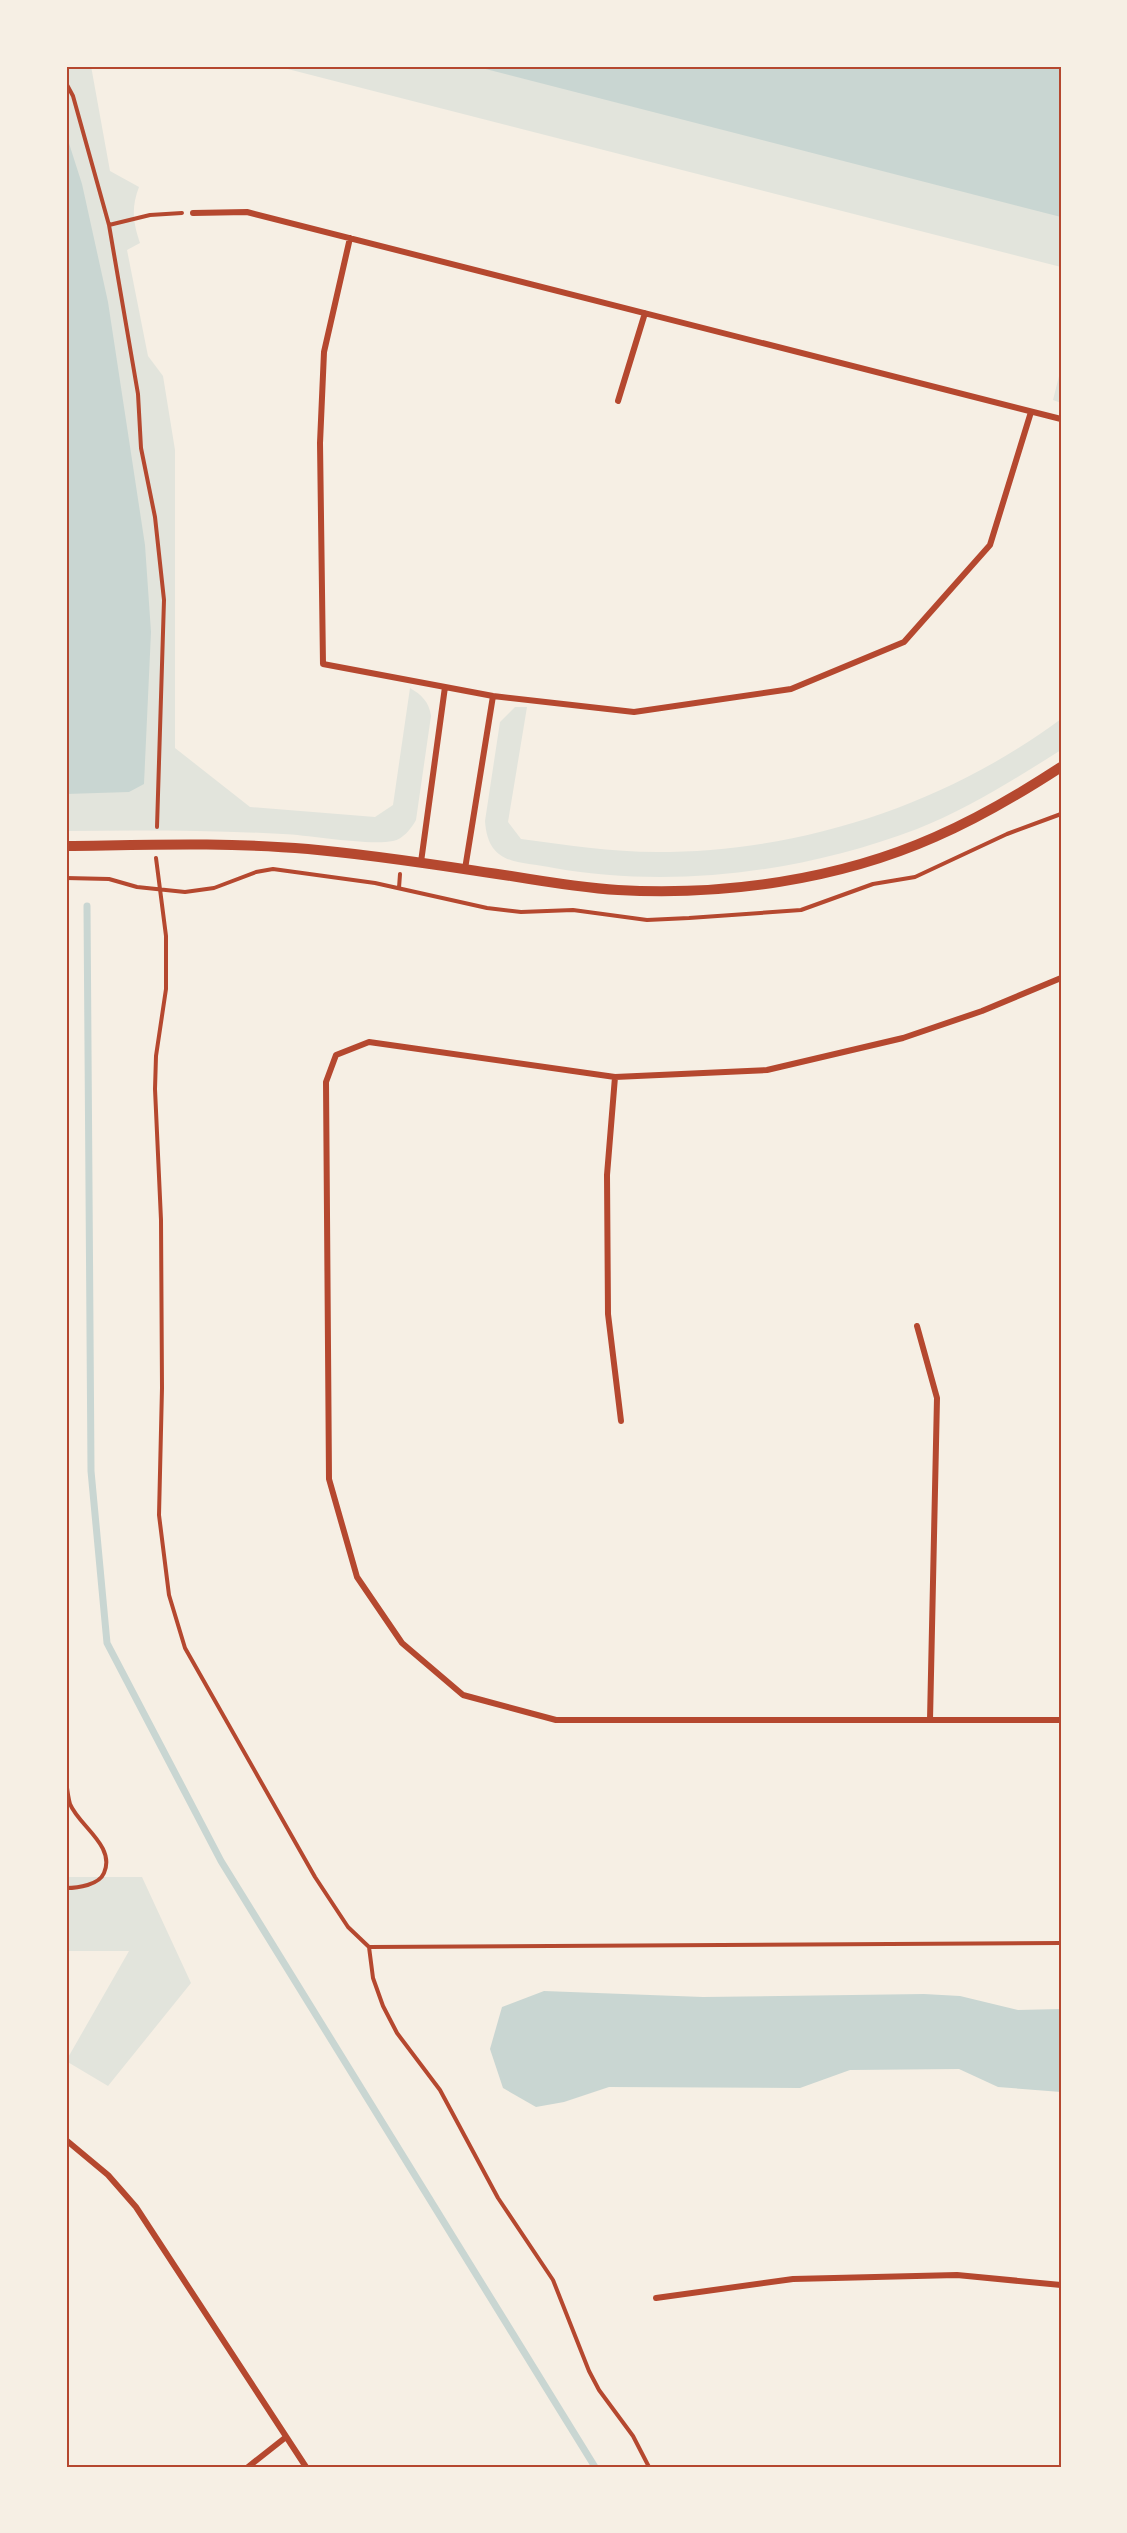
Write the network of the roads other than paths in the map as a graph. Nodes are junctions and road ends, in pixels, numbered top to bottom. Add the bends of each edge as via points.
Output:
1 (193, 213) road end
2 (350, 238) junction
3 (645, 313) junction
4 (618, 401) dead end
5 (1031, 412) junction
6 (1061, 419) edge
7 (446, 687) junction
8 (493, 696) junction
9 (1061, 767) edge
10 (66, 846) edge
11 (422, 862) junction
12 (465, 870) junction
13 (1061, 978) edge
14 (615, 1077) junction
15 (917, 1326) dead end
16 (621, 1421) dead end
17 (930, 1720) junction
18 (1061, 1720) edge
19 (66, 2140) edge
20 (1061, 2284) edge
21 (656, 2298) dead end
22 (286, 2437) junction
23 (248, 2467) edge
24 (306, 2467) edge

1 - 2 street via 247,212
2 - 3 street
2 - 7 street via 324,352 320,443 323,664
3 - 4 street
3 - 5 street
5 - 6 street
5 - 8 street via 990,545 904,642 792,689 634,712
7 - 8 street
7 - 11 street
8 - 12 street
9 - 12 street via 1010,800 934,838 852,866 758,884 618,890
10 - 11 street via 218,844
11 - 12 street
13 - 14 street via 903,1038 767,1070
14 - 16 street via 607,1175 608,1314
14 - 17 street via 369,1042 336,1055 326,1082 329,1479 357,1577 402,1643 463,1695 556,1720
15 - 17 street via 937,1398
17 - 18 street
19 - 22 street via 108,2175 136,2207
20 - 21 street via 957,2275 793,2279
22 - 23 street
22 - 24 street

